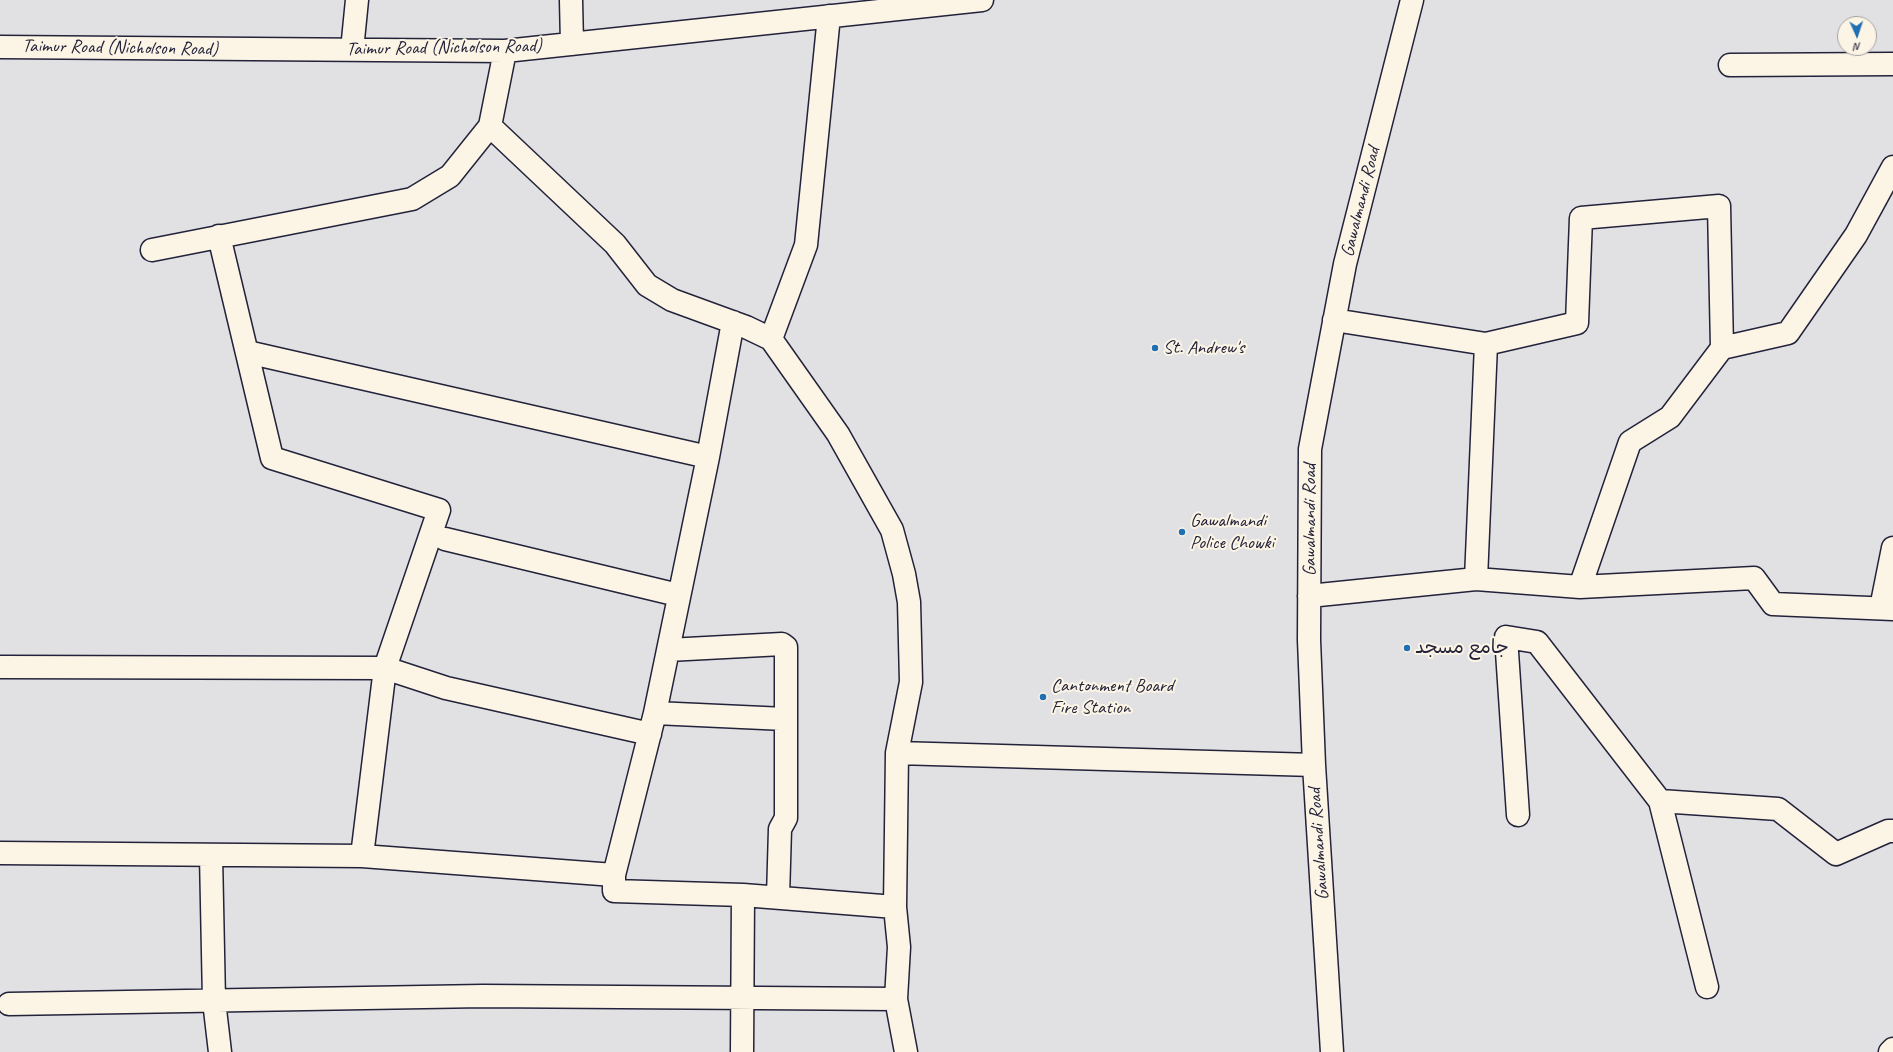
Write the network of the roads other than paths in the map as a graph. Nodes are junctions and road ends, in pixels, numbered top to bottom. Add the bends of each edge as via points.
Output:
1 (357, 0) edge
2 (571, 0) edge
3 (982, 0) edge
4 (1412, 0) edge
5 (829, 16) junction
6 (572, 44) junction
7 (0, 47) edge
8 (352, 50) junction
9 (505, 51) junction
10 (1893, 64) edge
11 (1730, 65) dead end
12 (490, 126) junction
13 (1893, 166) edge
14 (219, 236) junction
15 (152, 250) dead end
16 (1334, 320) junction
17 (733, 322) junction
18 (771, 339) junction
19 (1486, 344) junction
20 (1722, 348) junction
21 (247, 352) junction
22 (708, 457) junction
23 (445, 539) dead end
24 (1893, 548) edge
25 (1476, 579) junction
26 (1580, 587) junction
27 (678, 595) junction
28 (1309, 596) junction
29 (1887, 608) edge
30 (668, 650) junction
31 (0, 667) edge
32 (385, 668) junction
33 (786, 719) junction
34 (652, 724) junction
35 (897, 753) junction
36 (1314, 765) junction
37 (1660, 801) junction
38 (1518, 816) dead end
39 (1893, 831) edge
40 (0, 853) edge
41 (211, 855) junction
42 (362, 856) junction
43 (614, 875) junction
44 (743, 895) junction
45 (778, 897) junction
46 (895, 907) junction
47 (1707, 987) dead end
48 (741, 998) junction
49 (896, 999) junction
50 (214, 1001) junction
51 (9, 1004) dead end
52 (1893, 1049) edge
53 (220, 1052) edge
54 (742, 1052) edge
55 (906, 1052) edge
56 (1332, 1052) edge
57 (1890, 1052) edge

1 - 8 street
2 - 6 street
3 - 5 street, Taimur Road (Nicholson Road)
4 - 16 street, Gawalmandi Road via 1344,264
5 - 6 street, Taimur Road (Nicholson Road)
5 - 18 street via 806,245
6 - 9 street, Taimur Road (Nicholson Road)
7 - 8 street, Taimur Road (Nicholson Road)
8 - 9 street, Taimur Road (Nicholson Road)
9 - 12 street
10 - 11 street
12 - 14 street via 450,176 412,199
12 - 17 street via 615,244 647,285 672,300
13 - 20 street via 1856,235 1788,333
14 - 15 street
14 - 21 street
16 - 19 street
16 - 28 street, Gawalmandi Road via 1310,449
17 - 18 street
17 - 22 street
18 - 35 street via 838,434 892,530 909,602 911,682
19 - 20 street via 1577,323 1581,218 1719,206
19 - 25 street
20 - 26 street via 1670,417 1630,442
21 - 22 street
21 - 32 street via 272,458 440,510
22 - 27 street
23 - 27 street
24 - 29 street
25 - 26 street
25 - 28 street
26 - 29 street via 1754,578 1773,604
27 - 30 street
28 - 36 street, Gawalmandi Road
30 - 33 street via 782,644 786,647
30 - 34 street
31 - 32 street
32 - 34 street via 446,688
32 - 42 street
33 - 34 street
33 - 45 street via 786,818 780,829
34 - 43 street
35 - 36 street
35 - 46 street
36 - 56 street, Gawalmandi Road
37 - 38 street via 1537,642 1506,637
37 - 39 street via 1778,808 1836,854 1888,830
37 - 47 street
40 - 41 street
41 - 42 street
41 - 50 street
42 - 43 street
43 - 44 street via 614,891
44 - 45 street
44 - 48 street
45 - 46 street
46 - 49 street via 899,947
48 - 49 street
48 - 50 street via 483,996
48 - 54 street
49 - 55 street
50 - 51 street
50 - 53 street
52 - 57 street

